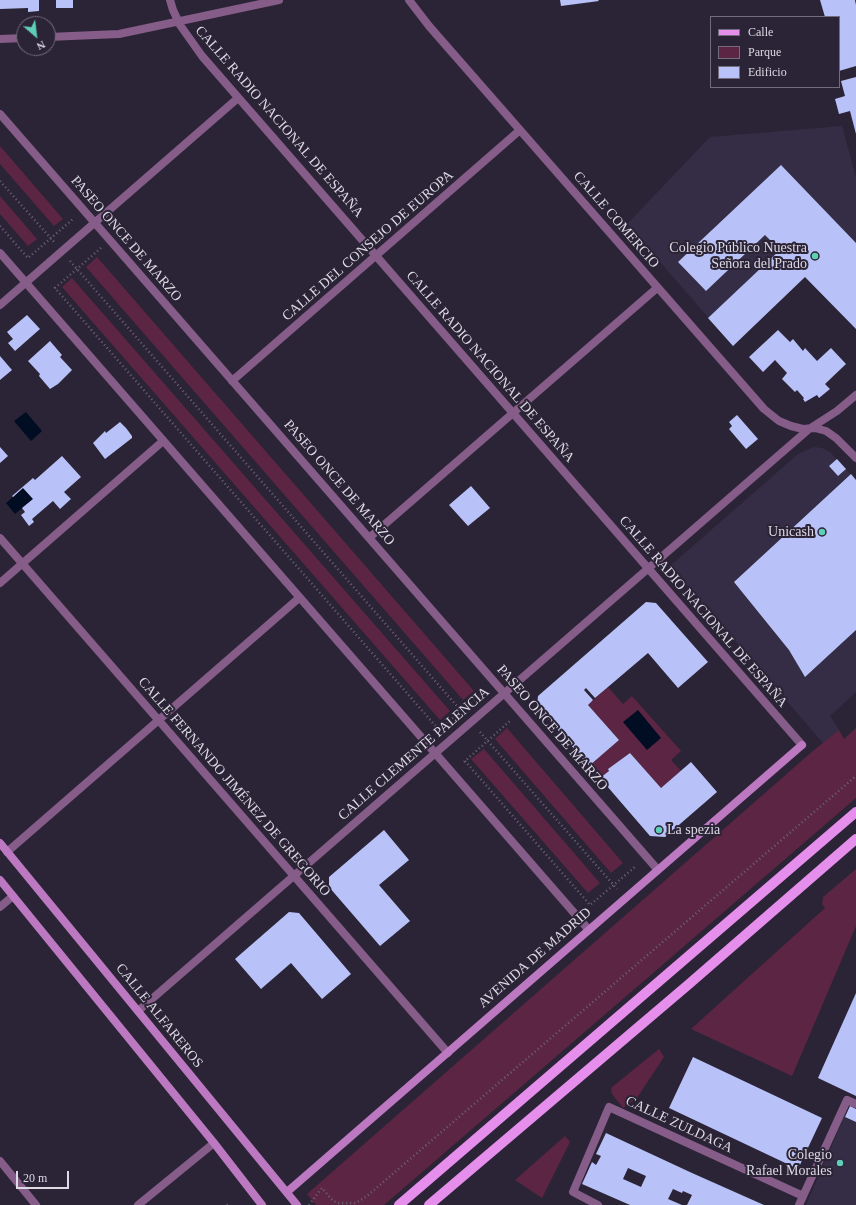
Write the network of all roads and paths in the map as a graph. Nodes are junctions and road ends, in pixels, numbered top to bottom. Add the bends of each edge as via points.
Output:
1 (170, 0) edge
2 (279, 0) edge
3 (409, 0) edge
4 (178, 22) junction
5 (56, 37) edge
6 (16, 38) edge
7 (0, 39) edge
8 (238, 98) junction
9 (0, 114) edge
10 (520, 130) junction
11 (0, 180) edge
12 (73, 219) dead end
13 (95, 222) junction
14 (0, 226) edge
15 (51, 239) junction
16 (110, 240) junction
17 (62, 251) junction
18 (0, 253) edge
19 (376, 256) junction
20 (77, 269) junction
21 (26, 282) junction
22 (658, 288) junction
23 (0, 304) edge
24 (232, 380) junction
25 (856, 395) edge
26 (513, 413) junction
27 (809, 429) junction
28 (163, 441) junction
29 (856, 458) edge
30 (0, 538) edge
31 (369, 538) junction
32 (22, 564) junction
33 (648, 569) junction
34 (0, 583) edge
35 (299, 598) junction
36 (484, 691) dead end
37 (504, 693) junction
38 (461, 711) junction
39 (521, 712) junction
40 (158, 720) junction
41 (471, 722) junction
42 (488, 741) junction
43 (802, 745) joint
44 (435, 753) junction
45 (465, 761) junction
46 (452, 772) junction
47 (856, 776) edge
48 (856, 812) edge
49 (856, 839) edge
50 (0, 843) edge
51 (7, 852) junction
52 (636, 866) dead end
53 (658, 870) junction
54 (294, 876) junction
55 (0, 880) edge
56 (613, 885) junction
57 (13, 896) junction
58 (625, 899) junction
59 (0, 907) edge
60 (589, 930) junction
61 (138, 1011) junction
62 (448, 1053) junction
63 (856, 1104) edge
64 (214, 1143) junction
65 (0, 1161) edge
66 (287, 1192) junction
67 (803, 1196) junction
68 (36, 1205) edge
69 (138, 1205) edge
70 (262, 1205) edge
71 (297, 1205) edge
72 (308, 1205) edge
73 (399, 1205) edge
74 (429, 1205) edge
75 (598, 1205) edge
76 (799, 1205) edge

1 - 4 street, CALLE RADIO NACIONAL DE ESPAÑA
2 - 4 street
3 - 10 street, CALLE COMERCIO
4 - 5 street via 119,34
4 - 8 street, CALLE RADIO NACIONAL DE ESPAÑA
6 - 7 street
8 - 13 street
8 - 19 street, CALLE RADIO NACIONAL DE ESPAÑA
9 - 13 street, PASEO ONCE DE MARZO
10 - 19 street, CALLE DEL CONSEJO DE EUROPA
10 - 22 street, CALLE COMERCIO
11 - 15 path
12 - 15 path
13 - 16 street, PASEO ONCE DE MARZO
13 - 17 street
14 - 15 path via 28,258
15 - 17 path
16 - 20 path
16 - 24 street, PASEO ONCE DE MARZO
17 - 20 path
17 - 21 street
18 - 21 street
19 - 24 street, CALLE DEL CONSEJO DE EUROPA
19 - 26 street, CALLE RADIO NACIONAL DE ESPAÑA
20 - 38 path
20 - 38 path via 55,288 60,294 439,730
21 - 23 street
21 - 28 street
22 - 26 street
22 - 27 street, CALLE COMERCIO via 764,409 791,426
24 - 31 street, PASEO ONCE DE MARZO
25 - 27 street, CALLE CLEMENTE PALENCIA
26 - 31 street
26 - 33 street, CALLE RADIO NACIONAL DE ESPAÑA
27 - 29 street, CALLE COMERCIO via 821,429 831,434
27 - 33 street, CALLE CLEMENTE PALENCIA
28 - 32 street
28 - 35 street
30 - 32 street, CALLE FERNANDO JIMÉNEZ DE GREGORIO
31 - 37 street, PASEO ONCE DE MARZO
32 - 34 street
32 - 40 street, CALLE FERNANDO JIMÉNEZ DE GREGORIO
33 - 37 street, CALLE CLEMENTE PALENCIA
33 - 43 street, CALLE RADIO NACIONAL DE ESPAÑA
35 - 40 street
35 - 44 street
36 - 38 path
37 - 39 street, PASEO ONCE DE MARZO
37 - 41 street, CALLE CLEMENTE PALENCIA
38 - 41 path
39 - 42 path
39 - 53 street, PASEO ONCE DE MARZO
40 - 51 street
40 - 54 street, CALLE FERNANDO JIMÉNEZ DE GREGORIO
41 - 42 path
41 - 44 street, CALLE CLEMENTE PALENCIA
42 - 45 path
42 - 56 path
43 - 53 street, AVENIDA DE MADRID
44 - 46 street
44 - 54 street, CALLE CLEMENTE PALENCIA
45 - 46 path
45 - 56 path via 590,905
46 - 60 street
47 - 72 path via 367,1196 356,1203 339,1204 322,1188
48 - 73 main road
49 - 74 main road
50 - 51 street, CALLE ALFAREROS
51 - 61 street, CALLE ALFAREROS
52 - 56 path
53 - 58 street, AVENIDA DE MADRID
54 - 61 street, CALLE CLEMENTE PALENCIA
54 - 62 street, CALLE FERNANDO JIMÉNEZ DE GREGORIO
55 - 57 street
56 - 58 path
57 - 59 street
57 - 64 street
58 - 60 street, AVENIDA DE MADRID
60 - 62 street, AVENIDA DE MADRID
61 - 66 street, CALLE ALFAREROS
62 - 66 street, AVENIDA DE MADRID
63 - 67 street via 847,1100
64 - 69 street
64 - 70 street
65 - 68 street
66 - 71 street, CALLE ALFAREROS
67 - 75 street, CALLE ZULDAGA via 609,1107 573,1192
67 - 76 street

